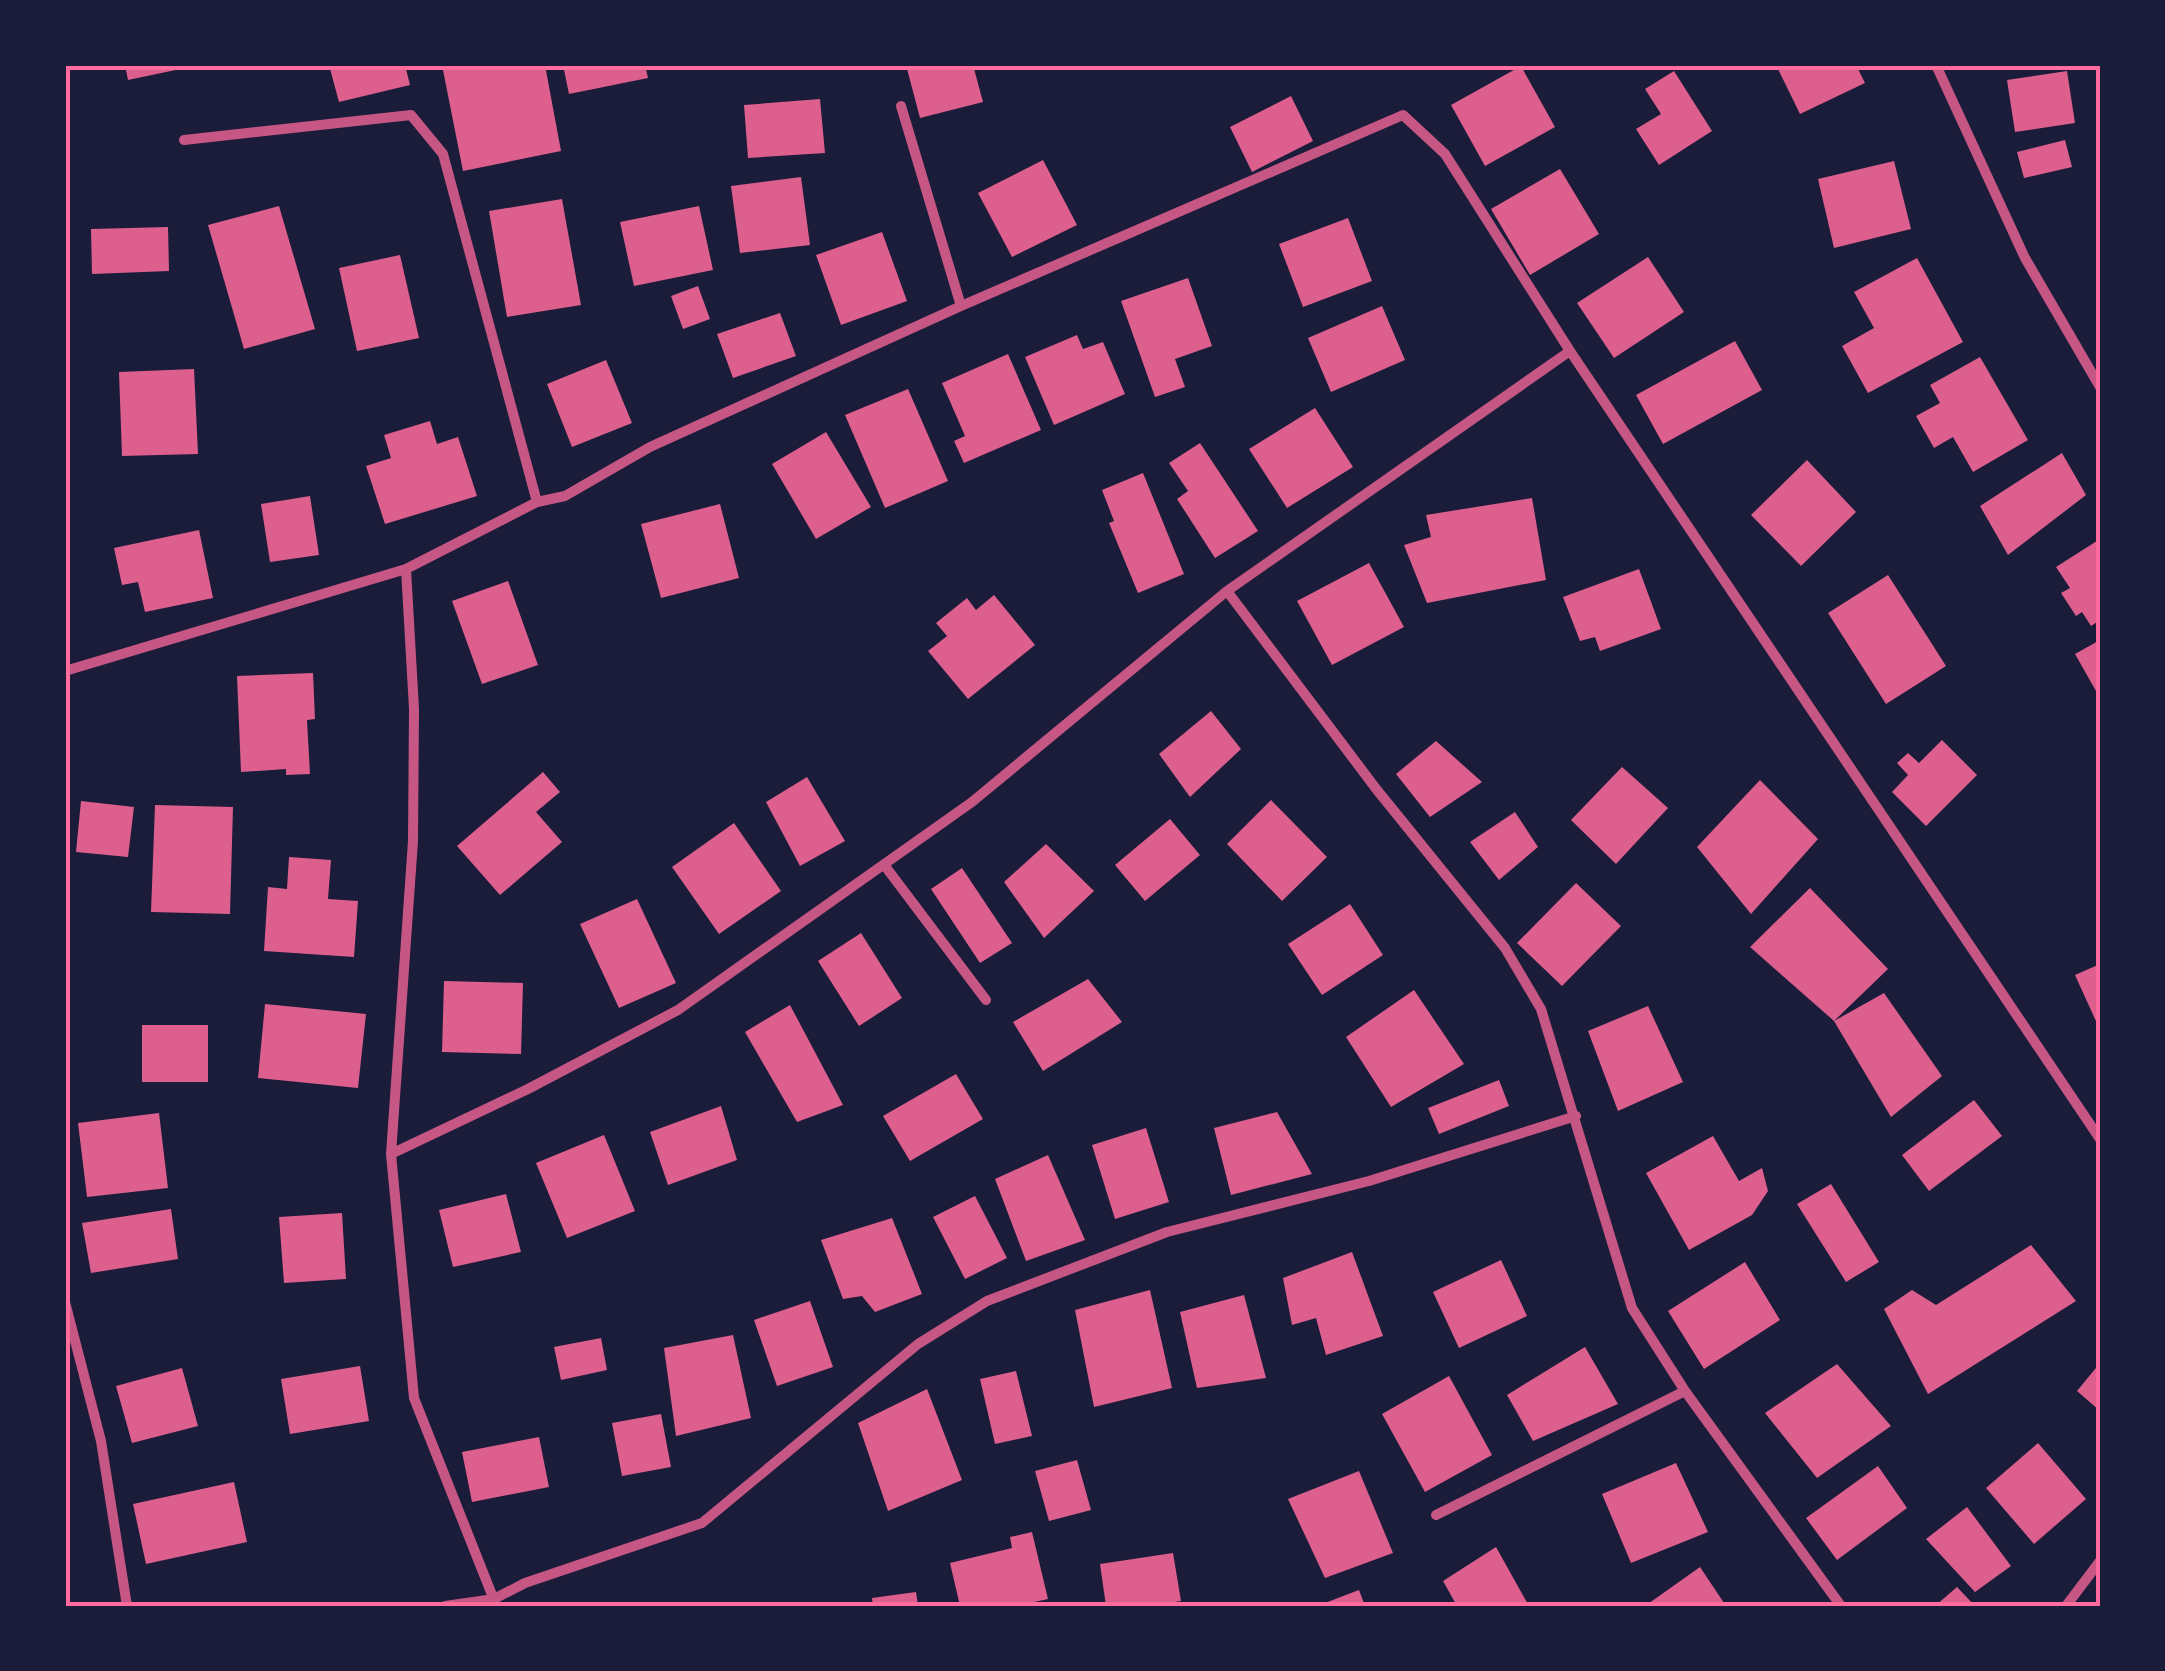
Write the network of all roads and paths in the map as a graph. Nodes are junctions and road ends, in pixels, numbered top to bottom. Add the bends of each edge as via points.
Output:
1 (1936, 65) edge
2 (901, 106) dead end
3 (184, 140) dead end
4 (961, 306) junction
5 (1570, 352) junction
6 (2100, 387) edge
7 (537, 502) junction
8 (406, 569) junction
9 (1228, 591) junction
10 (65, 670) edge
11 (886, 866) junction
12 (986, 1000) dead end
13 (1576, 1116) junction
14 (2100, 1139) edge
15 (391, 1154) junction
16 (65, 1302) edge
17 (1685, 1391) junction
18 (1436, 1516) dead end
19 (2100, 1561) edge
20 (495, 1603) edge
21 (127, 1606) edge
22 (445, 1606) edge
23 (1841, 1606) edge
24 (2066, 1606) edge

1 - 6 street via 2024,258
2 - 4 street
3 - 7 street via 411,115 443,154
4 - 5 street via 1403,115 1446,154
4 - 7 street via 650,447 565,496
5 - 9 street
5 - 14 street
7 - 8 street
8 - 10 street
8 - 15 street via 413,840
9 - 11 street
9 - 13 street via 1376,790 1506,948 1541,1009
11 - 12 street
11 - 15 street via 678,1010
13 - 17 street via 1632,1308
13 - 20 street via 1369,1181 1167,1232 988,1301 918,1344 702,1523 525,1583
15 - 20 street via 414,1398
16 - 21 street via 101,1441
17 - 18 street
17 - 23 street
19 - 24 street
20 - 22 street

